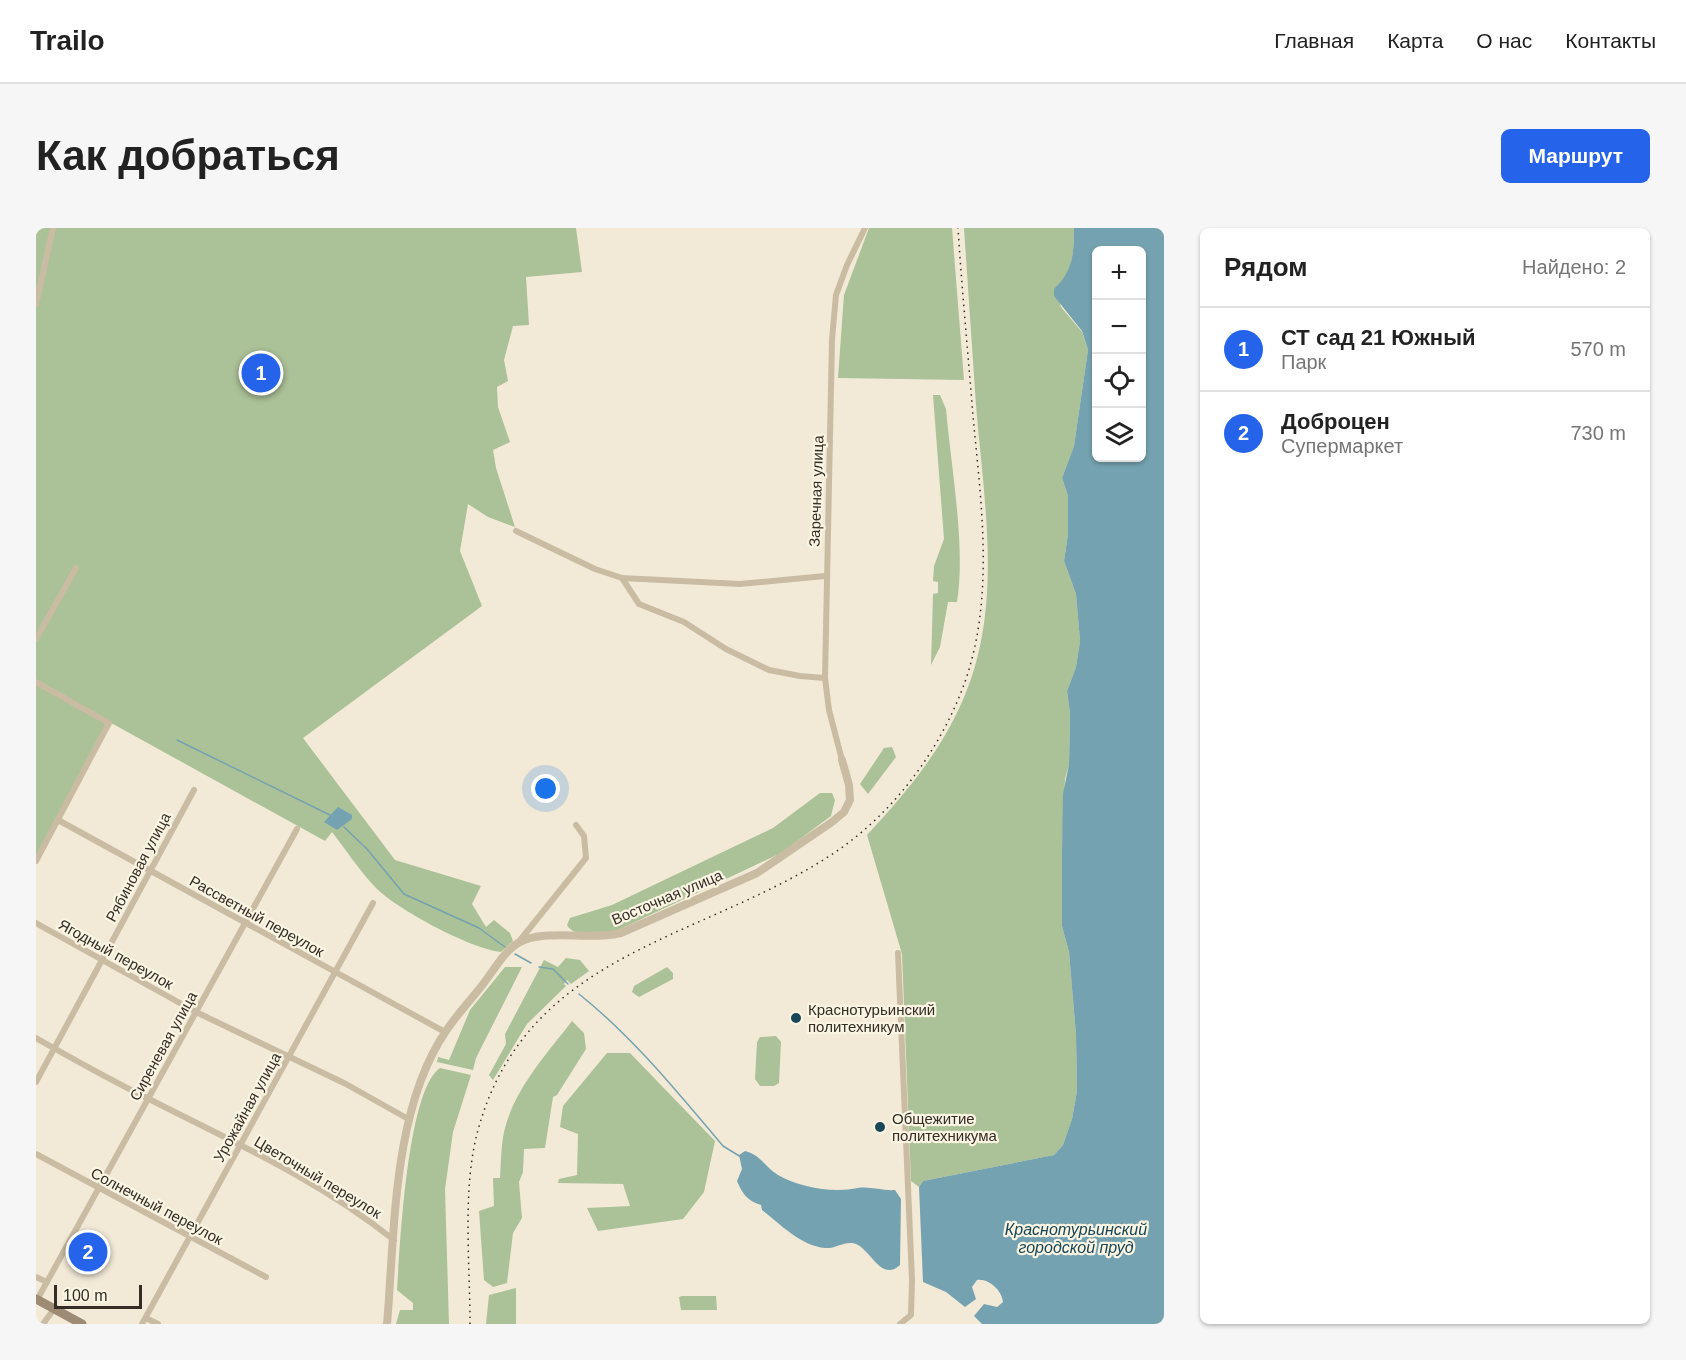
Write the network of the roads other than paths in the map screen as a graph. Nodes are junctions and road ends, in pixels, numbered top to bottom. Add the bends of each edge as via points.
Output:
1 (53, 228) edge
2 (865, 228) edge
3 (36, 304) edge
4 (516, 531) dead end
5 (76, 568) dead end
6 (825, 576) junction
7 (622, 578) junction
8 (36, 639) edge
9 (825, 678) junction
10 (36, 682) edge
11 (842, 760) joint
12 (194, 790) dead end
13 (58, 820) junction
14 (576, 825) dead end
15 (297, 829) dead end
16 (36, 861) edge
17 (150, 871) junction
18 (373, 903) dead end
19 (36, 923) edge
20 (245, 923) junction
21 (516, 944) junction
22 (898, 953) dead end
23 (102, 960) junction
24 (335, 972) junction
25 (196, 1012) junction
26 (445, 1032) junction
27 (36, 1038) edge
28 (54, 1048) junction
29 (290, 1055) junction
30 (36, 1082) edge
31 (148, 1099) junction
32 (410, 1120) junction
33 (241, 1144) junction
34 (36, 1154) edge
35 (99, 1189) junction
36 (190, 1238) junction
37 (394, 1240) junction
38 (36, 1277) edge
39 (266, 1277) dead end
40 (47, 1282) junction
41 (37, 1299) edge
42 (54, 1309) junction
43 (144, 1322) edge
44 (43, 1324) edge
45 (82, 1324) edge
46 (158, 1324) edge
47 (387, 1324) edge
48 (900, 1324) edge

1 - 3 street
2 - 6 street, Заречная улица via 836,295
4 - 7 street
5 - 8 street
6 - 7 street via 740,584
6 - 9 street, Заречная улица
7 - 9 street via 639,604 684,622 726,649 769,670
9 - 11 street, Заречная улица
10 - 13 street via 109,723
11 - 21 street, Восточная улица via 850,800 844,812 757,873 621,933 599,938 542,936
12 - 17 street, Рябиновая улица
13 - 16 street
13 - 17 street, Рассветный переулок
14 - 21 street via 584,836 586,858
15 - 20 street, Сиреневая улица
17 - 20 street, Рассветный переулок
17 - 23 street, Рябиновая улица
18 - 24 street, Урожайная улица
19 - 23 street, Ягодный переулок
20 - 24 street, Рассветный переулок
20 - 25 street, Сиреневая улица
21 - 26 street
22 - 48 street via 912,1280 911,1315
23 - 25 street, Ягодный переулок
23 - 28 street, Рябиновая улица
24 - 26 street, Рассветный переулок
24 - 29 street, Урожайная улица
25 - 29 street, Ягодный переулок
25 - 31 street, Сиреневая улица
26 - 32 street
27 - 28 street, Цветочный переулок
28 - 30 street, Рябиновая улица
28 - 31 street, Цветочный переулок
29 - 32 street, Ягодный переулок
29 - 33 street, Урожайная улица
31 - 33 street, Цветочный переулок
31 - 35 street, Сиреневая улица
32 - 37 street via 400,1172
33 - 36 street, Урожайная улица
33 - 37 street, Цветочный переулок via 366,1217
34 - 35 street, Солнечный переулок
35 - 36 street, Солнечный переулок
35 - 40 street, Сиреневая улица
36 - 39 street, Солнечный переулок
36 - 43 street, Урожайная улица
37 - 47 street
38 - 40 street
40 - 41 street, Сиреневая улица
41 - 42 main road
42 - 44 street
42 - 45 main road
43 - 46 street

